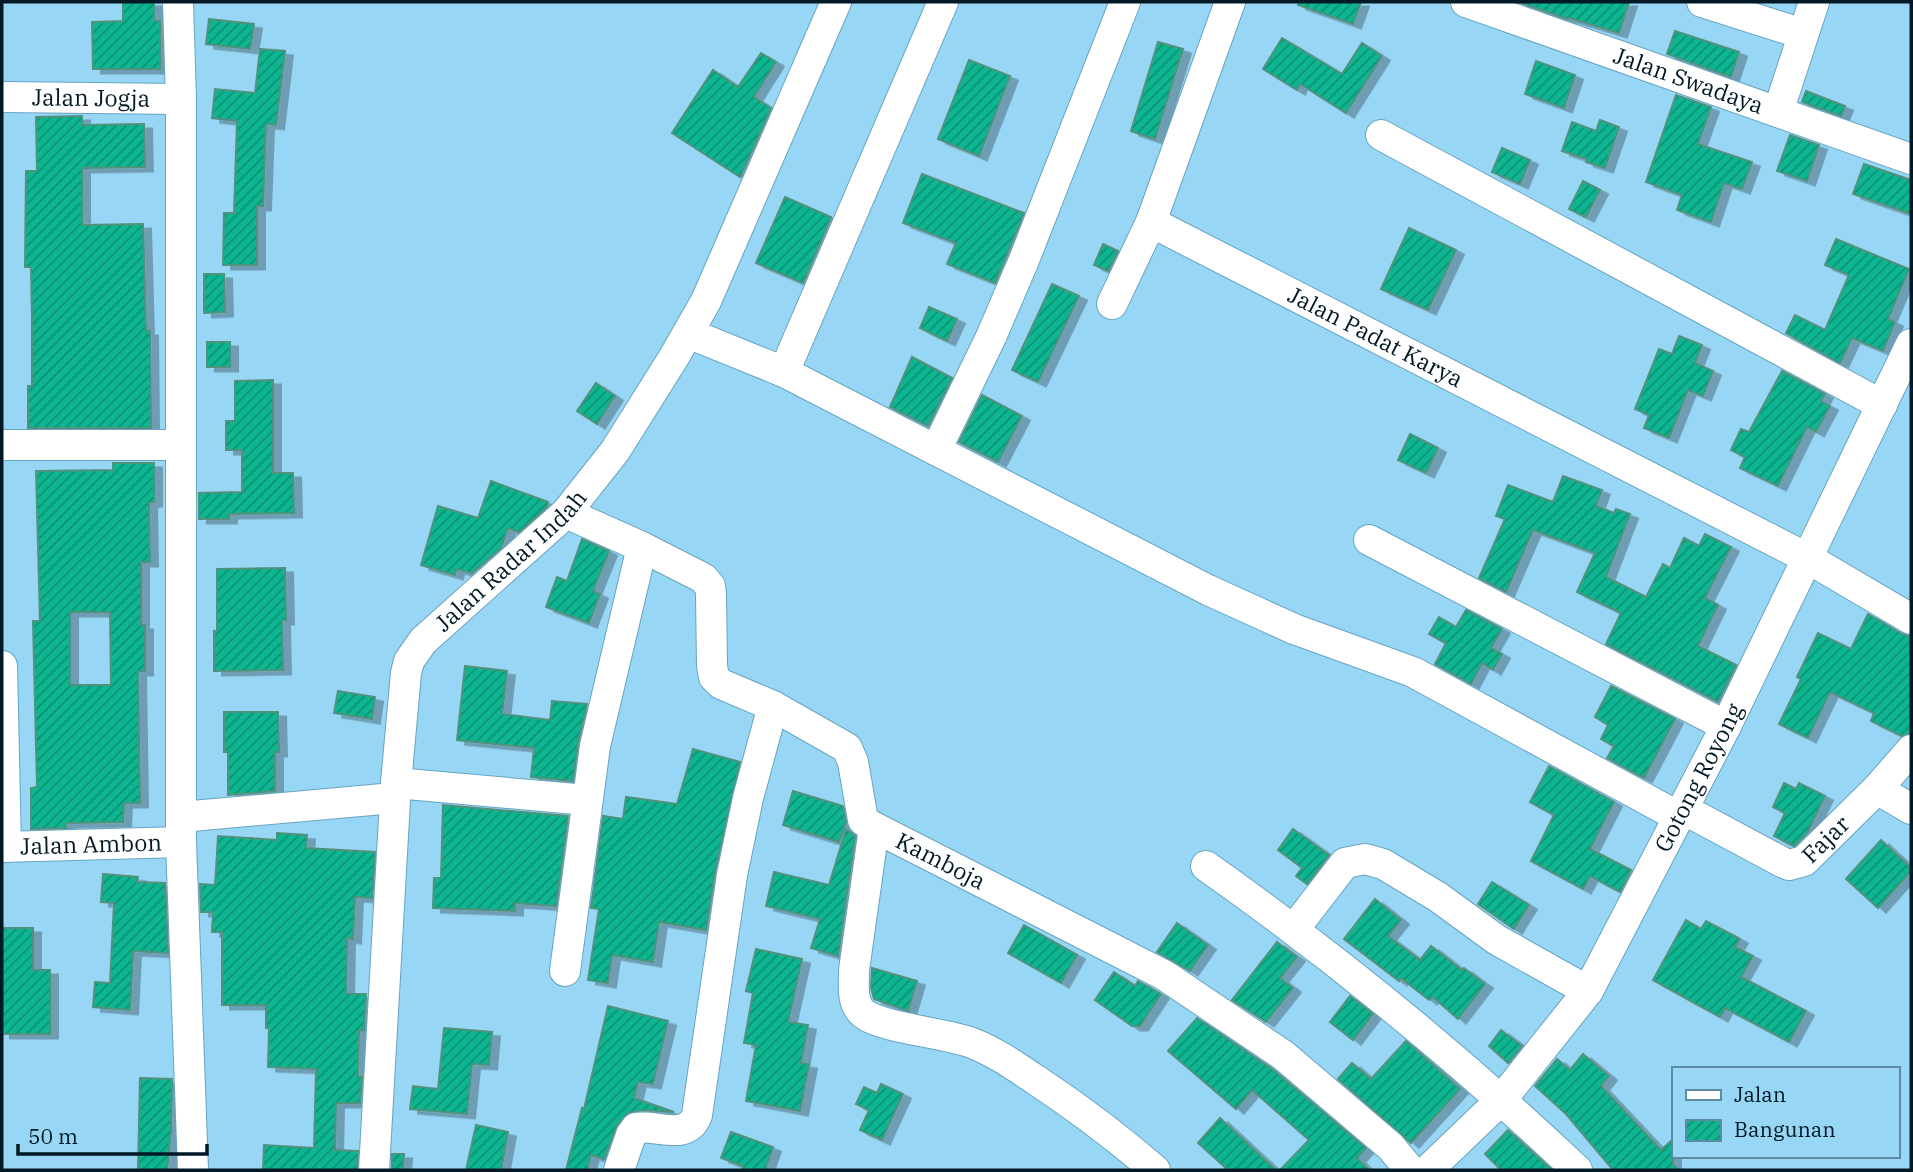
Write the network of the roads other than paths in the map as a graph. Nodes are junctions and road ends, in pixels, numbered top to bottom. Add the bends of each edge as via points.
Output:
1 (178, 2) edge
2 (836, 2) edge
3 (943, 2) edge
4 (1125, 2) edge
5 (1230, 2) edge
6 (1466, 2) edge
7 (1702, 2) edge
8 (1814, 2) edge
9 (1803, 34) junction
10 (2, 97) edge
11 (181, 99) junction
12 (1779, 112) junction
13 (1381, 135) dead end
14 (1911, 159) edge
15 (1151, 222) junction
16 (1112, 304) dead end
17 (688, 333) junction
18 (1911, 344) edge
19 (784, 372) junction
20 (1882, 405) junction
21 (2, 445) edge
22 (181, 445) junction
23 (936, 450) junction
24 (566, 513) junction
25 (1369, 540) dead end
26 (642, 547) junction
27 (1809, 559) junction
28 (1911, 619) edge
29 (2, 666) edge
30 (773, 706) junction
31 (1726, 726) junction
32 (1911, 750) edge
33 (1877, 789) junction
34 (395, 791) junction
35 (587, 800) junction
36 (1911, 809) edge
37 (1681, 813) junction
38 (874, 828) junction
39 (181, 830) junction
40 (4, 847) edge
41 (1206, 866) dead end
42 (1294, 929) junction
43 (565, 971) dead end
44 (1588, 990) junction
45 (1502, 1100) junction
46 (193, 1170) edge
47 (374, 1170) edge
48 (619, 1170) edge
49 (1155, 1170) edge
50 (1424, 1170) edge
51 (1577, 1170) edge

1 - 11 street
2 - 17 street, Jalan Radar Indah via 734,239
3 - 19 street
4 - 23 street via 1024,260
5 - 15 street
6 - 12 street, Jalan Swadaya
7 - 9 street
8 - 9 street
9 - 12 street
10 - 11 street, Jalan Jogja
11 - 22 street
12 - 14 street, Jalan Swadaya
13 - 20 street
15 - 16 street
15 - 27 street, Jalan Padat Karya
17 - 19 street
17 - 24 street, Jalan Radar Indah via 615,451
18 - 20 street, Gotong Royong
19 - 23 street
20 - 27 street, Gotong Royong
21 - 22 street
22 - 39 street
23 - 37 street via 1267,618 1413,672
24 - 26 street, Kamboja
24 - 34 street, Jalan Radar Indah via 415,651 407,673
25 - 31 street
26 - 30 street, Kamboja via 710,586 715,677
26 - 35 street via 604,705
27 - 28 street, Jalan Padat Karya
27 - 31 street, Gotong Royong
29 - 40 street
30 - 38 street, Kamboja via 847,748 863,820
30 - 48 street via 732,875 697,1115 694,1123 680,1131 636,1128
31 - 37 street, Gotong Royong
32 - 33 street, Fajar
33 - 36 street
33 - 37 street, Fajar via 1797,864 1782,862
34 - 35 street, Jalan Ambon
34 - 39 street, Jalan Ambon
34 - 47 street, Jalan Radar Indah
35 - 43 street
37 - 44 street, Gotong Royong
38 - 49 street via 854,970 853,989 861,1012 971,1042 996,1054 1089,1115
38 - 50 street, Kamboja via 1164,975 1283,1055
39 - 40 street, Jalan Ambon
39 - 46 street
41 - 42 street
42 - 44 street via 1345,863 1365,859 1383,864 1497,940
42 - 45 street
44 - 45 street, Gotong Royong
45 - 50 street, Gotong Royong
45 - 51 street

